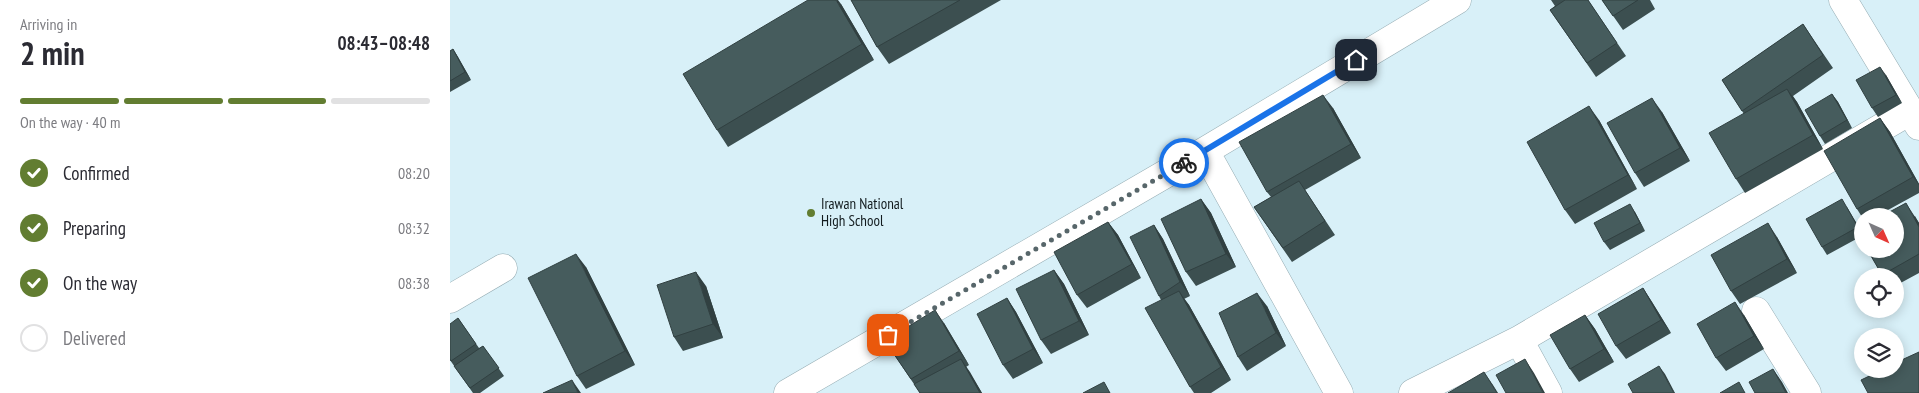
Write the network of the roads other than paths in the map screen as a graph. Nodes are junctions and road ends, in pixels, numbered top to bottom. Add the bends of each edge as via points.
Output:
1 (1457, 0) edge
2 (1853, 4) edge
3 (1914, 119) edge
4 (1205, 151) junction
5 (503, 268) dead end
6 (450, 299) edge
7 (1756, 311) dead end
8 (1519, 340) junction
9 (788, 393) edge
10 (1339, 393) edge
11 (1413, 393) edge
12 (1548, 393) edge
13 (1807, 393) edge

1 - 4 street
2 - 3 street
3 - 8 street
4 - 9 street
4 - 10 street
5 - 6 street
7 - 13 street
8 - 11 street
8 - 12 street

